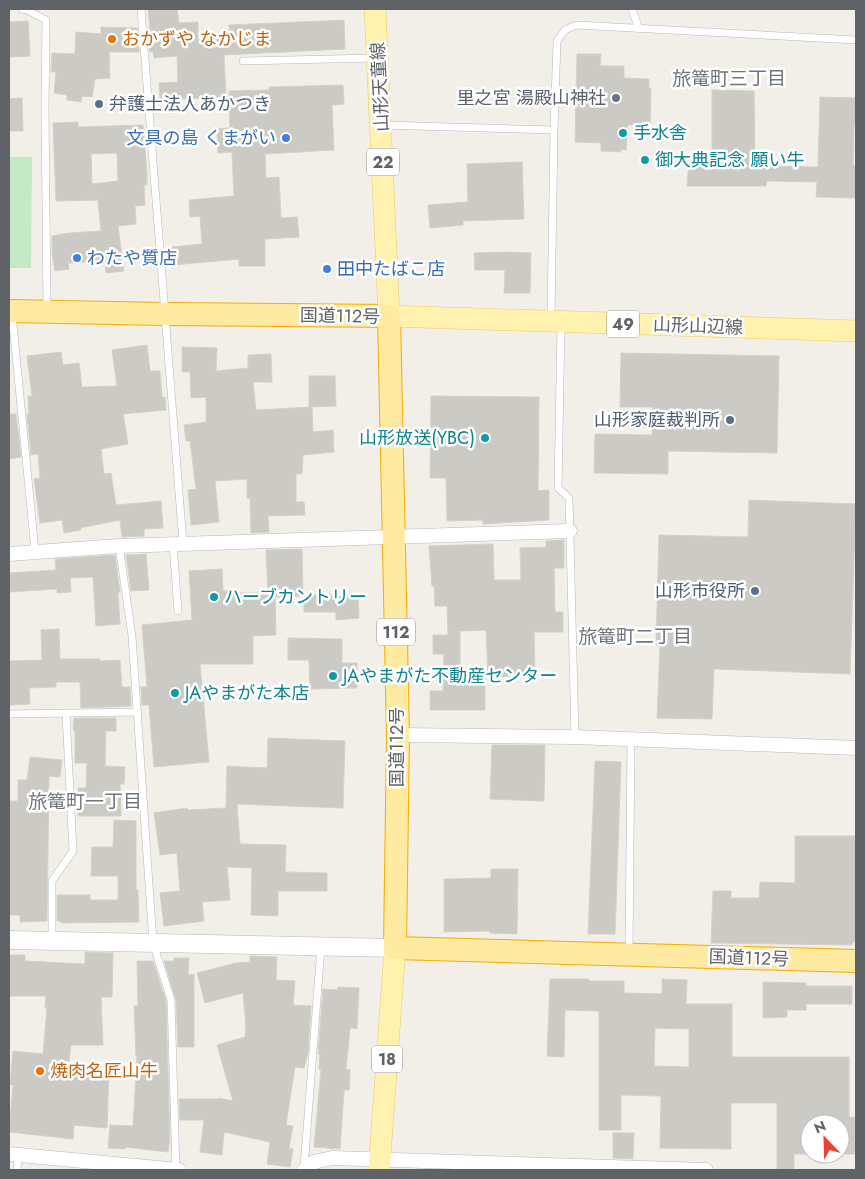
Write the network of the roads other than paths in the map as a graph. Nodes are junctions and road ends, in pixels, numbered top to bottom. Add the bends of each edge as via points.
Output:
1 (22, 9) edge
2 (141, 9) edge
3 (375, 9) edge
4 (632, 9) edge
5 (639, 28) junction
6 (856, 40) edge
7 (378, 58) junction
8 (243, 61) dead end
9 (382, 125) junction
10 (554, 130) junction
11 (10, 311) edge
12 (48, 312) junction
13 (166, 314) junction
14 (389, 316) junction
15 (556, 321) junction
16 (856, 331) edge
17 (570, 531) junction
18 (395, 538) junction
19 (178, 544) junction
20 (119, 546) junction
21 (35, 552) junction
22 (9, 554) edge
23 (178, 611) dead end
24 (138, 712) junction
25 (66, 713) junction
26 (9, 714) edge
27 (398, 735) junction
28 (575, 737) junction
29 (631, 738) junction
30 (856, 748) edge
31 (9, 940) edge
32 (52, 941) junction
33 (153, 943) junction
34 (321, 947) junction
35 (395, 948) junction
36 (629, 955) junction
37 (856, 961) edge
38 (13, 1155) edge
39 (379, 1165) edge
40 (17, 1170) edge
41 (177, 1170) edge
42 (304, 1170) edge
43 (706, 1170) edge

1 - 12 lane via 46,20
2 - 13 lane
3 - 7 main road, 山形天童線 / 22
4 - 5 lane
5 - 6 lane
5 - 10 lane via 576,25 564,30 557,41
7 - 8 lane
7 - 9 main road, 山形天童線 / 22
9 - 10 lane
9 - 14 main road, 山形天童線 / 22
10 - 15 lane
11 - 12 highway, 国道112号
11 - 21 lane
12 - 13 highway, 国道112号
13 - 14 highway, 国道112号
13 - 19 lane
14 - 15 main road, 山形山辺線 / 49
14 - 18 highway, 国道112号 / 112
15 - 16 main road, 山形山辺線 / 49
15 - 17 lane via 558,488 569,498
17 - 18 street
17 - 28 lane
18 - 19 street
18 - 27 highway, 国道112号 / 112
19 - 20 street
19 - 23 lane
20 - 21 street
20 - 24 lane via 132,636
21 - 22 street
24 - 25 lane
24 - 33 lane
25 - 26 lane
25 - 32 lane via 73,851 52,880
27 - 28 street
27 - 35 highway, 国道112号 / 112
28 - 29 street
29 - 30 street
29 - 36 lane
31 - 32 street
32 - 33 street
33 - 34 street
33 - 41 lane via 171,1000
34 - 35 street
34 - 42 lane
35 - 36 highway, 国道112号
35 - 39 main road, 18
36 - 37 highway, 国道112号
38 - 40 lane
38 - 41 street
39 - 42 street via 332,1158 314,1162
39 - 43 street

